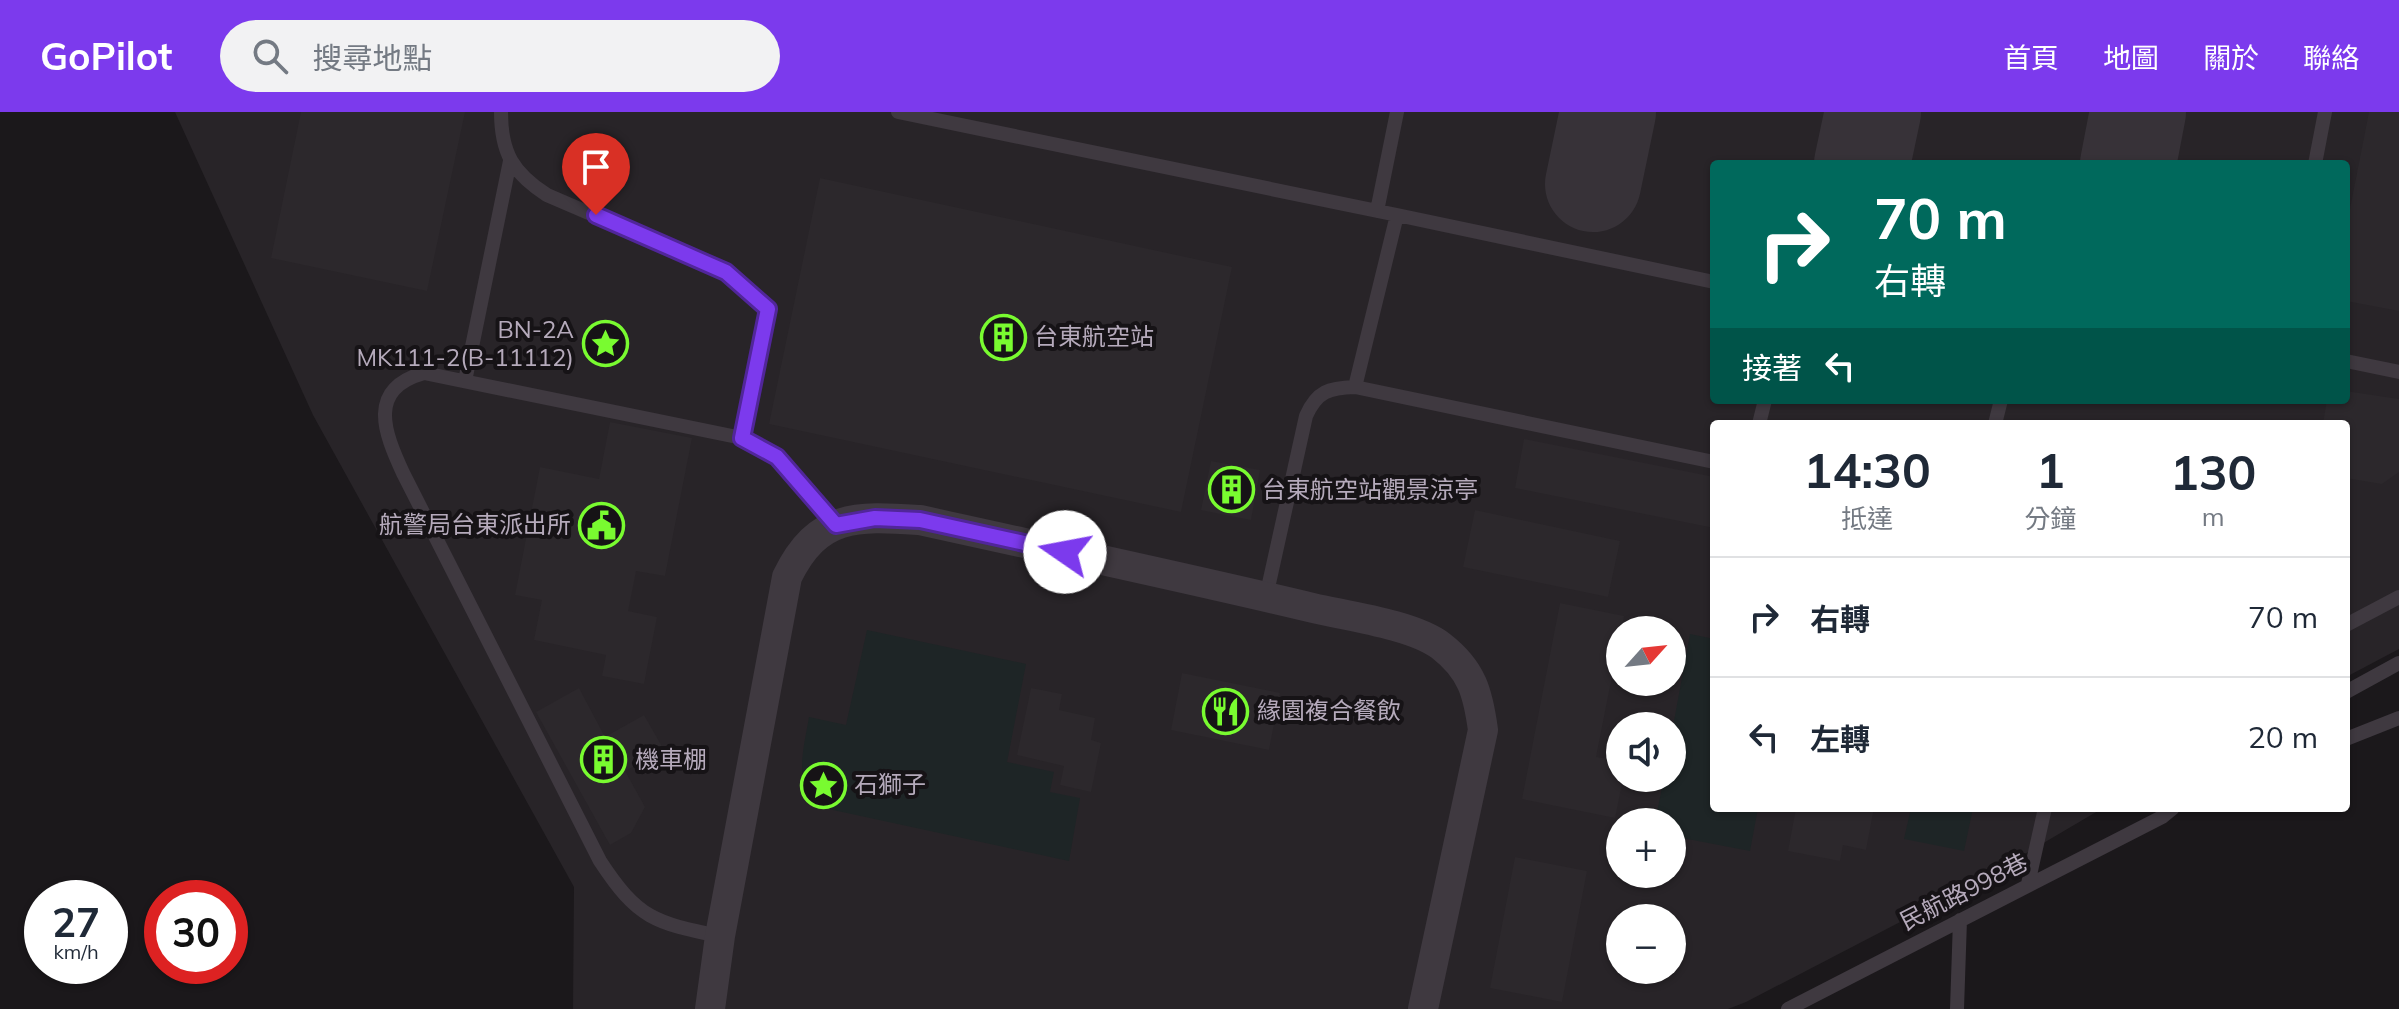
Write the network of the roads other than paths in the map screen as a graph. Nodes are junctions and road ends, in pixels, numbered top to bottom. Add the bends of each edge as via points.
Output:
1 (501, 112) edge
2 (898, 112) edge
3 (1397, 112) edge
4 (2325, 112) edge
5 (2316, 160) edge
6 (510, 161) junction
7 (1377, 211) junction
8 (1397, 215) junction
9 (1710, 281) edge
10 (2350, 362) edge
11 (2399, 372) edge
12 (465, 381) junction
13 (1355, 387) junction
14 (742, 438) junction
15 (1710, 461) edge
16 (836, 525) junction
17 (1266, 597) junction
18 (2399, 597) edge
19 (2350, 623) edge
20 (2399, 663) edge
21 (2350, 690) edge
22 (2399, 718) edge
23 (2350, 737) edge
24 (2044, 812) edge
25 (2167, 812) edge
26 (2028, 884) junction
27 (1960, 920) junction
28 (720, 936) junction
29 (710, 1009) edge
30 (1423, 1009) edge
31 (1788, 1009) edge
32 (1957, 1009) edge

1 - 6 lane
2 - 7 lane
3 - 7 lane
4 - 5 lane
6 - 12 lane
6 - 14 lane via 547,195 726,272 768,309
7 - 8 lane
8 - 9 lane
8 - 13 lane
10 - 11 lane
12 - 14 lane
12 - 28 lane via 424,373 393,388 385,424 392,450 616,885 650,917
13 - 15 lane
13 - 17 lane via 1325,391 1312,401
14 - 16 lane via 777,457
16 - 17 street via 875,518 920,520
16 - 28 street via 813,537 787,577
17 - 30 street via 1408,630 1439,644 1462,665 1478,695 1483,730
18 - 19 lane
20 - 21 lane
22 - 23 lane
24 - 26 lane
25 - 26 lane, 民航路998巷
26 - 27 lane, 民航路998巷
27 - 31 lane, 民航路998巷
27 - 32 lane
28 - 29 street

